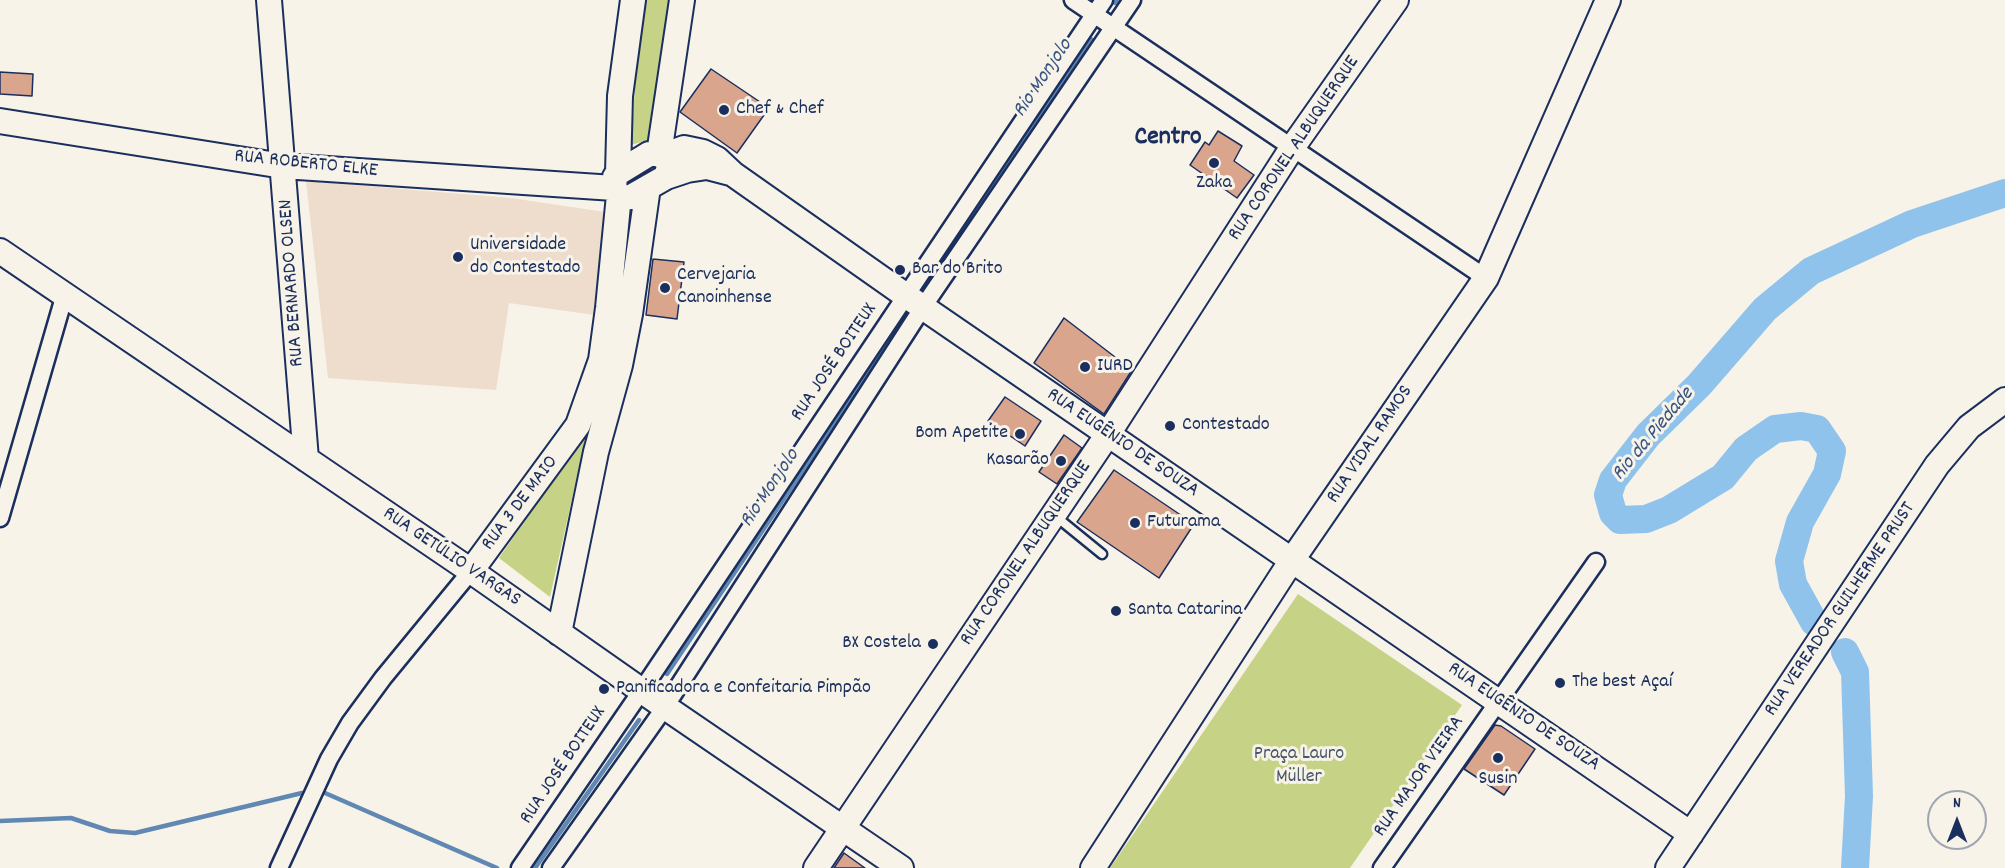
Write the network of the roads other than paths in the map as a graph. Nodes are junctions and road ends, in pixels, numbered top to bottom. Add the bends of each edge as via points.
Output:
1 (269, 0) edge
2 (633, 0) edge
3 (682, 0) edge
4 (1073, 0) edge
5 (1104, 0) edge
6 (1132, 0) edge
7 (1396, 0) edge
8 (1608, 0) edge
9 (1094, 14) junction
10 (1113, 27) junction
11 (0, 121) edge
12 (1292, 148) junction
13 (284, 166) junction
14 (659, 168) junction
15 (617, 186) junction
16 (0, 251) edge
17 (613, 262) junction
18 (637, 264) junction
19 (1486, 278) junction
20 (65, 294) junction
21 (914, 301) junction
22 (2005, 400) edge
23 (578, 425) junction
24 (1108, 434) junction
25 (600, 437) junction
26 (306, 459) junction
27 (1054, 515) junction
28 (0, 518) edge
29 (1102, 554) dead end
30 (1292, 560) junction
31 (1596, 562) dead end
32 (471, 571) junction
33 (559, 633) junction
34 (642, 690) junction
35 (1499, 702) junction
36 (665, 707) junction
37 (843, 828) junction
38 (1691, 834) junction
39 (279, 868) edge
40 (520, 868) edge
41 (551, 868) edge
42 (816, 868) edge
43 (901, 868) edge
44 (1093, 868) edge
45 (1382, 868) edge
46 (1668, 868) edge

1 - 13 street, RUA BERNARDO OLSEN
2 - 15 street, RUA 3 DE MAIO via 620,96
3 - 14 street, RUA 3 DE MAIO
4 - 9 street
5 - 9 street, RUA JOSÉ BOITEUX
6 - 10 street, RUA JOSÉ BOITEUX
7 - 12 street, RUA CORONEL ALBUQUERQUE
8 - 19 street, RUA VIDAL RAMOS
9 - 10 street
9 - 21 street, RUA JOSÉ BOITEUX
10 - 12 street
10 - 21 street, RUA JOSÉ BOITEUX
11 - 13 street, RUA ROBERTO ELKE
12 - 19 street
12 - 24 street, RUA CORONEL ALBUQUERQUE
13 - 15 street, RUA ROBERTO ELKE
13 - 26 street, RUA BERNARDO OLSEN
14 - 15 street, RUA ROBERTO ELKE via 631,197 625,198
14 - 15 street via 649,154
14 - 18 street, RUA 3 DE MAIO
14 - 21 street, RUA EUGÊNIO DE SOUZA via 687,170 707,166 732,174
15 - 17 street, RUA 3 DE MAIO
16 - 20 street, RUA GETÚLIO VARGAS
17 - 18 street
17 - 23 street, RUA 3 DE MAIO via 601,360
18 - 25 street, RUA 3 DE MAIO via 620,366
19 - 30 street, RUA VIDAL RAMOS
20 - 26 street, RUA GETÚLIO VARGAS
20 - 28 street
21 - 24 street, RUA EUGÊNIO DE SOUZA
21 - 34 street, RUA JOSÉ BOITEUX
21 - 36 street, RUA JOSÉ BOITEUX
22 - 38 street, RUA VEREADOR GUILHERME PRUST via 1969,427 1937,465
23 - 25 street
23 - 32 street, RUA 3 DE MAIO
24 - 27 street, RUA CORONEL ALBUQUERQUE
24 - 30 street, RUA EUGÊNIO DE SOUZA
25 - 33 street, RUA 3 DE MAIO
26 - 32 street, RUA GETÚLIO VARGAS
27 - 29 lane
27 - 37 street, RUA CORONEL ALBUQUERQUE
30 - 35 street, RUA EUGÊNIO DE SOUZA
30 - 44 street, RUA VIDAL RAMOS
31 - 35 street, RUA MAJOR VIEIRA
32 - 33 street, RUA GETÚLIO VARGAS
32 - 39 street, RUA 3 DE MAIO via 350,723 329,759
33 - 34 street, RUA GETÚLIO VARGAS
34 - 36 street, RUA GETÚLIO VARGAS
34 - 40 street, RUA JOSÉ BOITEUX
35 - 38 street, RUA EUGÊNIO DE SOUZA
35 - 45 street, RUA MAJOR VIEIRA
36 - 37 street, RUA GETÚLIO VARGAS
36 - 41 street, RUA JOSÉ BOITEUX
37 - 42 street, RUA CORONEL ALBUQUERQUE
37 - 43 street, RUA GETÚLIO VARGAS
38 - 46 street, RUA VEREADOR GUILHERME PRUST

